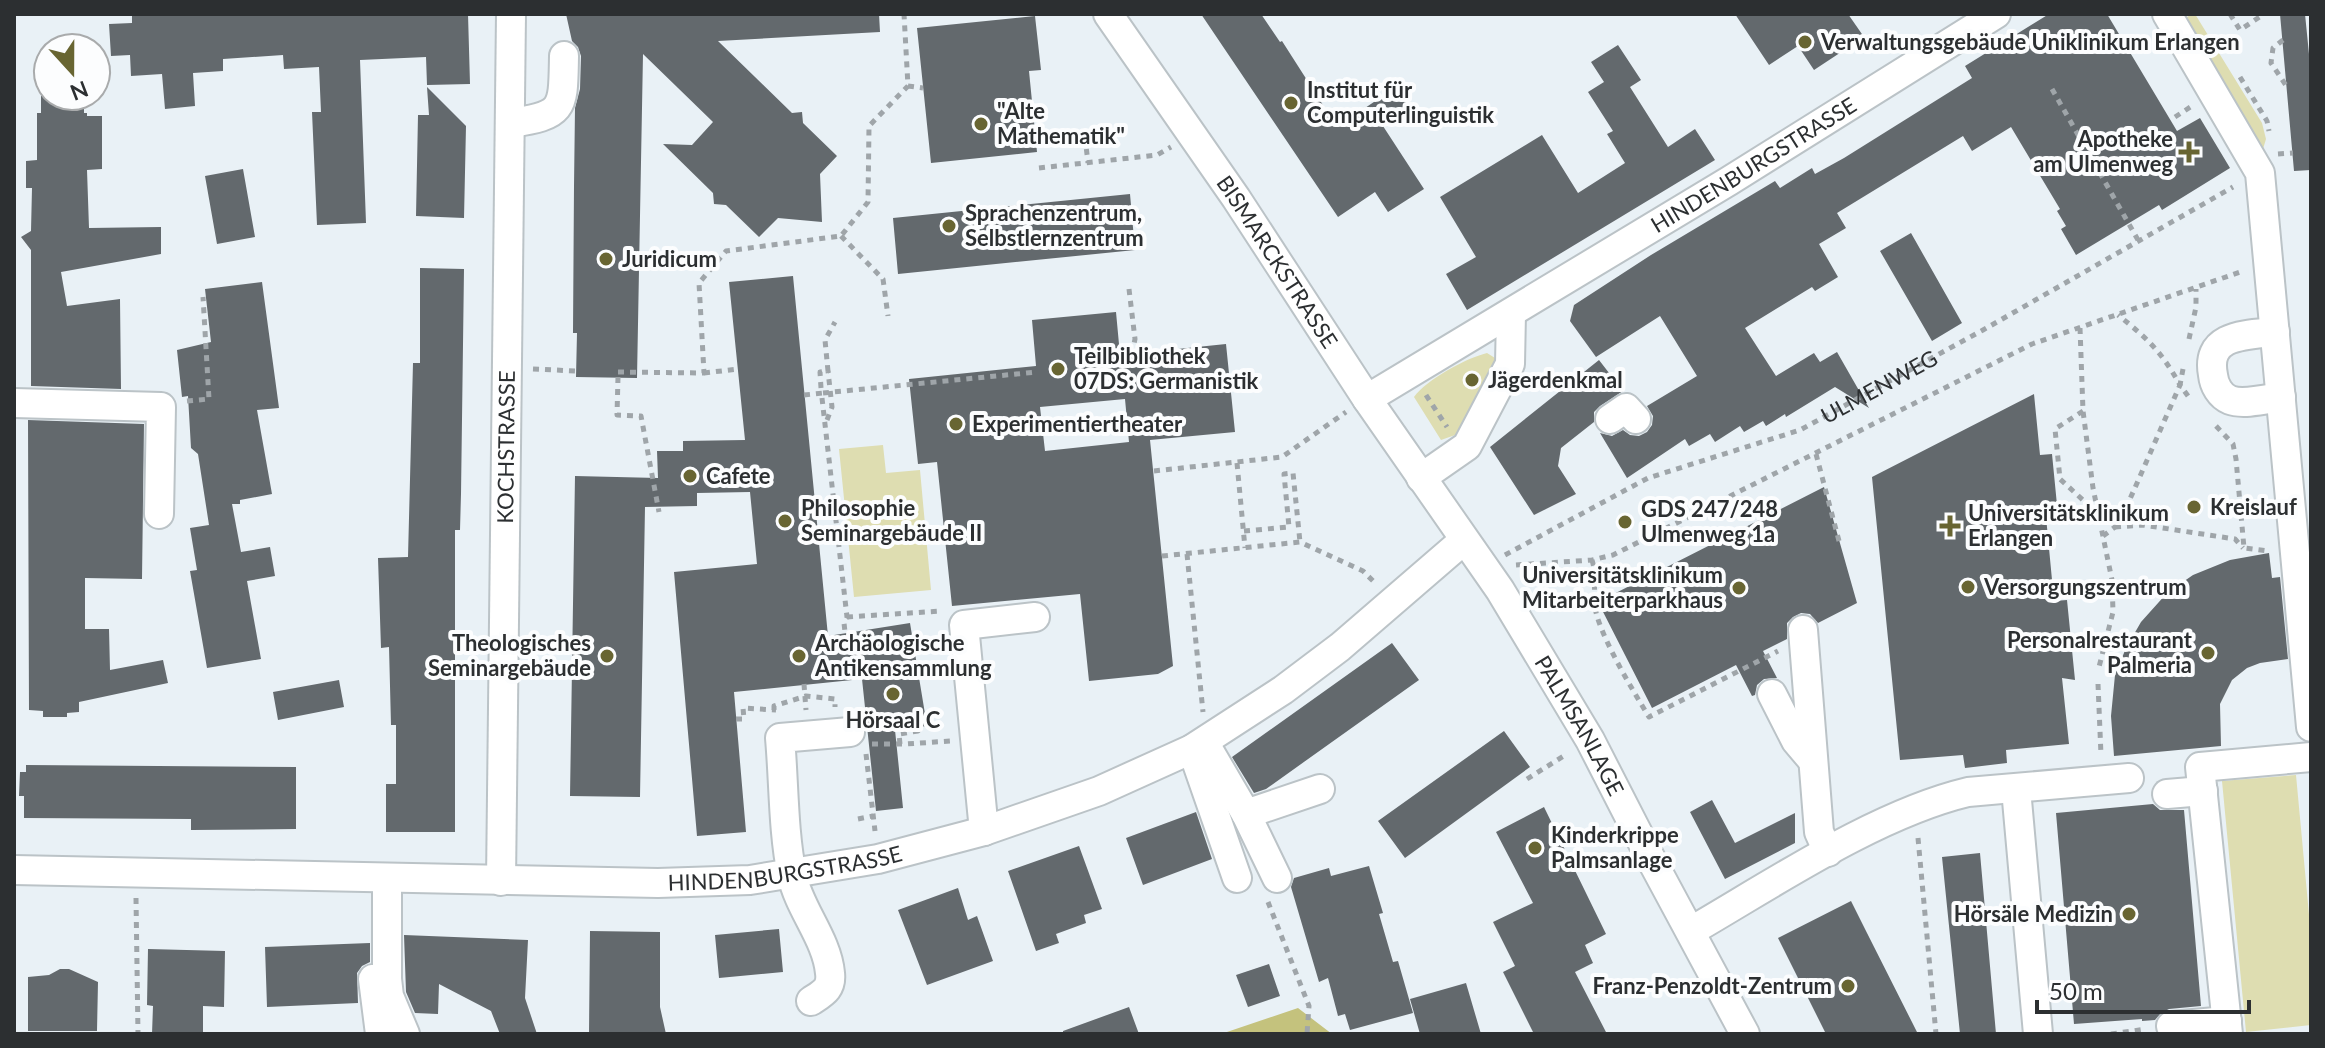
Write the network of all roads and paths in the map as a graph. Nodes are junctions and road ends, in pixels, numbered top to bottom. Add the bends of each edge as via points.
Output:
1 (511, 14) edge
2 (904, 14) edge
3 (1108, 14) edge
4 (1996, 14) edge
5 (2167, 14) edge
6 (2230, 14) edge
7 (2264, 14) edge
8 (2283, 40) dead end
9 (564, 56) dead end
10 (908, 86) junction
11 (2287, 87) dead end
12 (923, 88) dead end
13 (2052, 89) dead end
14 (511, 123) junction
15 (1192, 135) junction
16 (1085, 137) dead end
17 (1088, 163) junction
18 (1039, 168) dead end
19 (2260, 173) junction
20 (841, 236) junction
21 (2138, 240) junction
22 (2269, 262) junction
23 (1129, 289) dead end
24 (2196, 289) junction
25 (203, 297) dead end
26 (1511, 313) junction
27 (2118, 315) junction
28 (888, 316) dead end
29 (835, 322) dead end
30 (2080, 328) junction
31 (2275, 332) junction
32 (2188, 346) dead end
33 (1132, 354) dead end
34 (2185, 359) dead end
35 (508, 368) junction
36 (738, 369) dead end
37 (576, 371) dead end
38 (828, 371) junction
39 (1037, 372) dead end
40 (1412, 372) junction
41 (704, 373) junction
42 (2180, 385) junction
43 (821, 388) dead end
44 (831, 392) junction
45 (804, 395) dead end
46 (822, 398) dead end
47 (1367, 399) junction
48 (178, 402) dead end
49 (14, 403) edge
50 (2195, 405) dead end
51 (2282, 407) junction
52 (2083, 411) junction
53 (2209, 421) dead end
54 (825, 425) junction
55 (1467, 446) junction
56 (1816, 454) junction
57 (1237, 463) junction
58 (1154, 471) dead end
59 (1421, 478) junction
60 (1443, 510) joint
61 (659, 512) dead end
62 (2096, 513) junction
63 (159, 514) dead end
64 (2115, 527) junction
65 (1244, 531) junction
66 (2103, 536) junction
67 (1464, 540) junction
68 (1839, 541) dead end
69 (1300, 542) junction
70 (2294, 546) junction
71 (1245, 548) junction
72 (2244, 548) junction
73 (1187, 554) junction
74 (1162, 556) dead end
75 (1592, 560) junction
76 (1483, 566) junction
77 (1393, 601) junction
78 (948, 611) dead end
79 (847, 617) junction
80 (1035, 617) dead end
81 (1803, 634) joint
82 (846, 641) dead end
83 (2099, 667) dead end
84 (804, 684) dead end
85 (2098, 684) dead end
86 (1772, 694) dead end
87 (806, 696) junction
88 (830, 698) dead end
89 (774, 710) dead end
90 (806, 710) dead end
91 (917, 727) dead end
92 (2311, 727) edge
93 (850, 732) dead end
94 (975, 738) junction
95 (1590, 740) junction
96 (900, 744) junction
97 (1201, 744) junction
98 (2311, 757) edge
99 (1813, 762) junction
100 (1527, 779) dead end
101 (1320, 789) dead end
102 (2016, 789) junction
103 (2141, 789) junction
104 (2203, 791) junction
105 (1915, 809) junction
106 (1246, 814) junction
107 (873, 816) junction
108 (858, 819) dead end
109 (984, 831) junction
110 (1828, 852) junction
111 (878, 859) junction
112 (14, 870) edge
113 (136, 873) junction
114 (792, 874) junction
115 (1237, 878) dead end
116 (378, 879) junction
117 (501, 881) junction
118 (1271, 886) joint
119 (1691, 931) junction
120 (811, 1001) dead end
121 (2171, 1026) dead end
122 (2227, 1027) edge
123 (2129, 1031) dead end
124 (138, 1034) edge
125 (380, 1034) edge
126 (405, 1034) edge
127 (1307, 1034) edge
128 (1745, 1034) edge
129 (1936, 1034) edge
130 (2038, 1034) edge
131 (2111, 1034) edge

1 - 14 street, KOCHSTRASSE
2 - 10 path
3 - 15 street, BISMARCKSTRASSE
4 - 26 street, HINDENBURGSTRASSE
5 - 19 street
6 - 7 path via 2240,30
8 - 11 path via 2273,48 2271,63
9 - 14 street via 564,86 557,108 551,115
10 - 12 path
10 - 20 path via 869,126 868,202
13 - 21 path
14 - 35 street, KOCHSTRASSE
15 - 17 path via 1157,155
15 - 47 street, BISMARCKSTRASSE
16 - 17 path
17 - 18 path
19 - 21 path, ULMENWEG
19 - 22 street
20 - 28 path via 883,279
20 - 41 path via 726,251 699,283
21 - 76 path, ULMENWEG via 1800,430 1648,478
22 - 24 path
22 - 31 street
23 - 33 path
24 - 27 path
24 - 32 path
25 - 48 path via 209,399
26 - 40 street, HINDENBURGSTRASSE
26 - 55 street via 1510,364
27 - 30 path
27 - 42 path via 2149,340
29 - 38 path via 825,340
30 - 52 path
30 - 56 path via 2032,344
31 - 51 street
31 - 51 street via 2232,337 2214,352 2211,365 2213,380 2226,399
34 - 42 path
35 - 37 path
35 - 117 street, KOCHSTRASSE
36 - 41 path
38 - 43 path via 820,372
38 - 44 path
39 - 44 path
40 - 47 street, HINDENBURGSTRASSE
40 - 55 path via 1452,435
41 - 61 path via 618,375 617,415 641,416
42 - 50 path
42 - 64 path
44 - 45 path, bridge
44 - 54 path
46 - 54 path
47 - 57 path via 1282,457
47 - 59 street, BISMARCKSTRASSE
49 - 63 street via 161,407
51 - 70 street
52 - 62 path
52 - 62 path via 2055,429 2057,471
53 - 72 path via 2233,444
54 - 79 path
55 - 59 street
56 - 68 path
56 - 75 path via 1613,555
57 - 58 path
57 - 65 path
59 - 60 street, BISMARCKSTRASSE
60 - 67 street, PALMSANLAGE
62 - 66 path
64 - 66 path
64 - 72 path via 2143,525 2235,539
65 - 69 path via 1289,527 1284,474 1293,473
65 - 71 path
66 - 83 path via 2113,612
67 - 76 street, PALMSANLAGE
67 - 77 street, HINDENBURGSTRASSE
69 - 71 path
69 - 77 path via 1363,571
70 - 72 path via 2271,551
70 - 92 street
71 - 73 path
73 - 74 path
73 - 97 path
75 - 76 path
75 - 81 path via 1596,615 1649,717
76 - 95 street, PALMSANLAGE
77 - 97 street, HINDENBURGSTRASSE via 1283,690
78 - 79 path
79 - 82 path
80 - 94 street via 964,625
81 - 99 street
84 - 87 path
85 - 103 path
86 - 99 street
87 - 88 path
87 - 89 path
87 - 90 path
91 - 96 path via 918,731 899,734
93 - 114 street via 780,738
94 - 96 path
94 - 109 street
95 - 100 path
95 - 119 street, PALMSANLAGE
96 - 107 path via 865,744
97 - 106 street
97 - 109 street, HINDENBURGSTRASSE via 1099,791
97 - 115 street
98 - 104 street via 2200,767
99 - 110 street via 1819,832
101 - 106 street
102 - 103 street
102 - 105 street via 1968,792
102 - 130 street
103 - 104 street
104 - 122 street
105 - 110 street
105 - 129 path
106 - 118 street
107 - 108 path
107 - 111 path
109 - 111 street, HINDENBURGSTRASSE
110 - 119 street
111 - 114 street, HINDENBURGSTRASSE
112 - 113 street, HINDENBURGSTRASSE
113 - 116 street, HINDENBURGSTRASSE
113 - 124 path
114 - 117 street, HINDENBURGSTRASSE via 658,883
114 - 120 street via 830,970 827,991
116 - 117 street, HINDENBURGSTRASSE
116 - 125 street via 373,970
116 - 126 street via 389,996
118 - 127 path via 1309,1006
119 - 128 street, PALMSANLAGE
121 - 122 street
123 - 131 path

